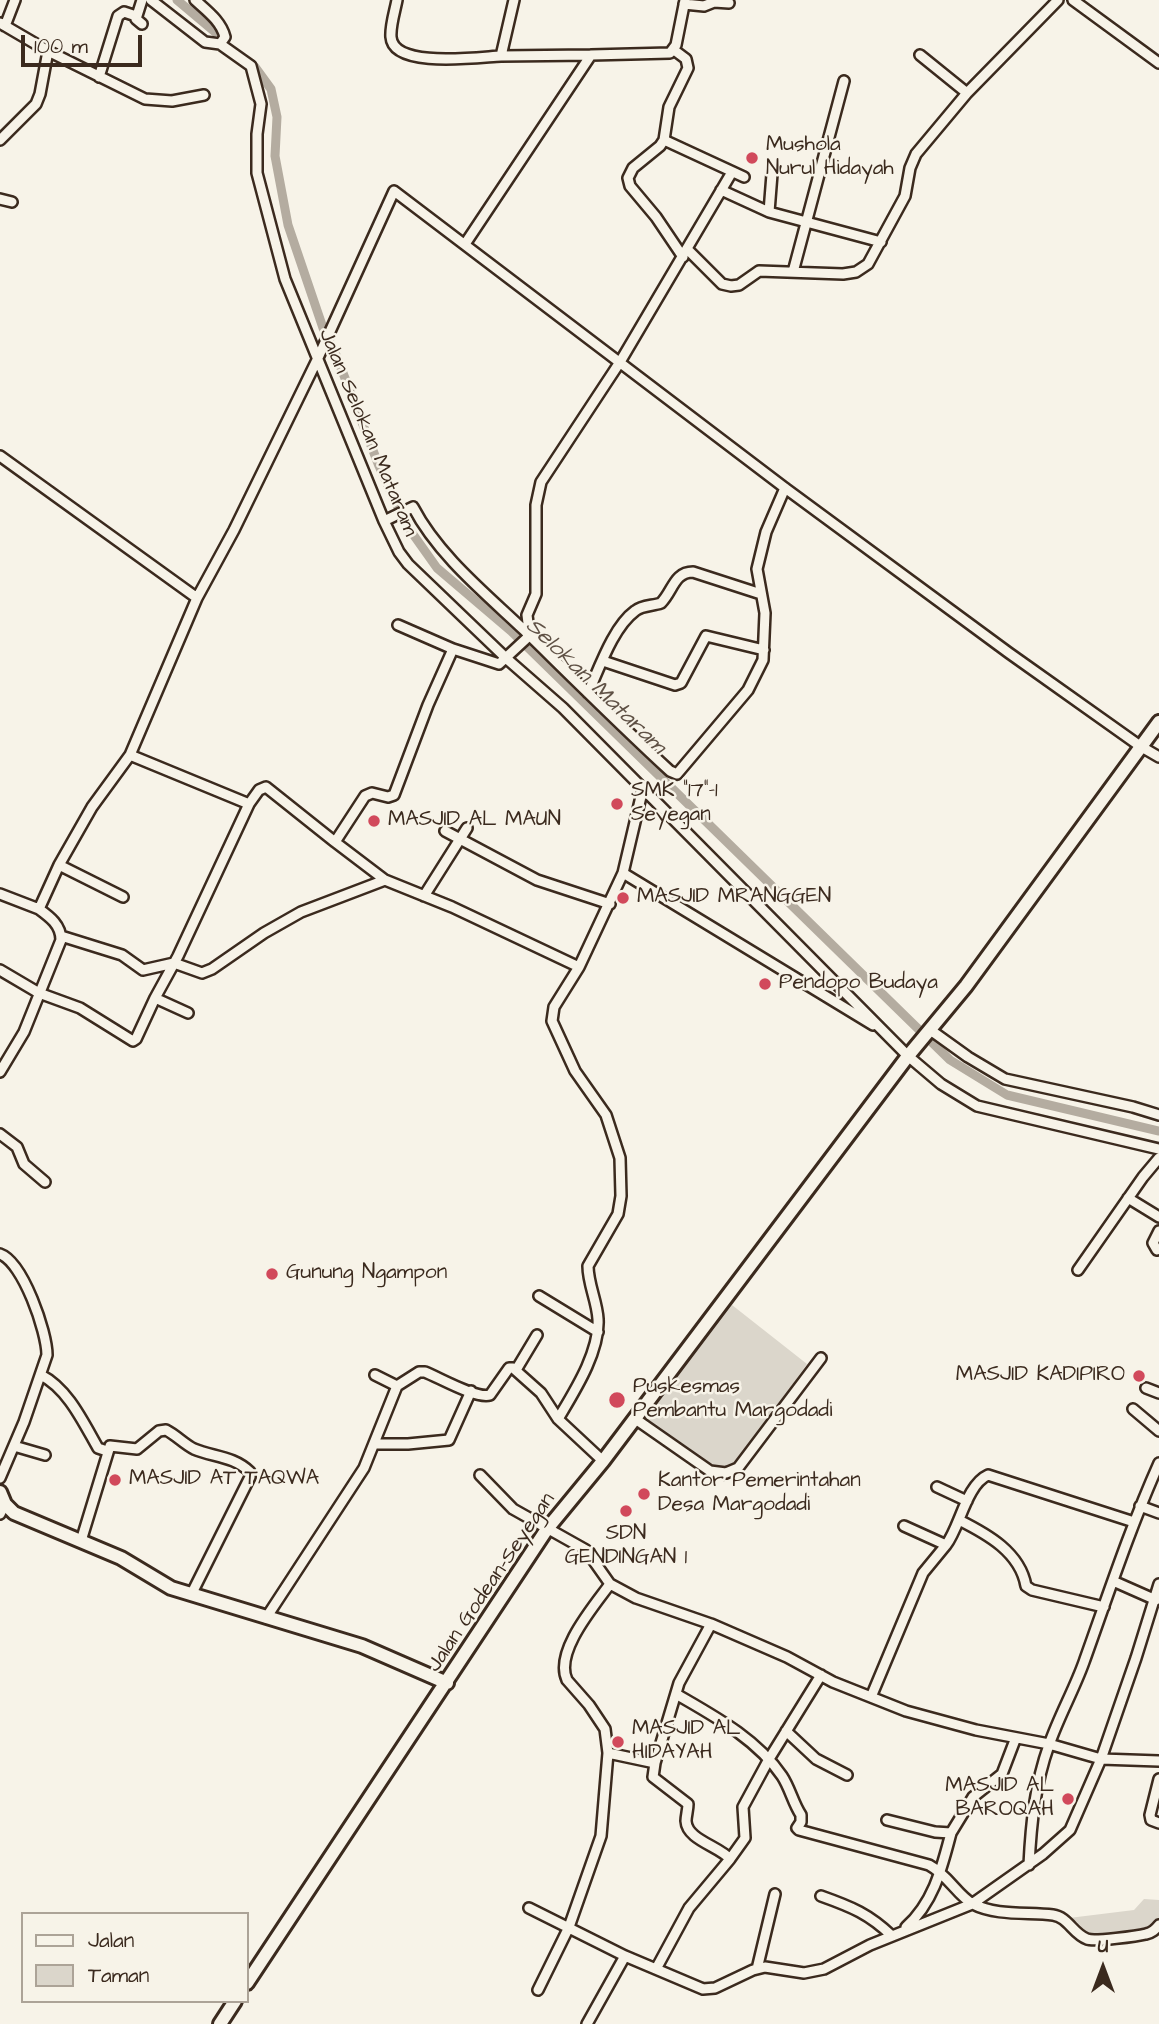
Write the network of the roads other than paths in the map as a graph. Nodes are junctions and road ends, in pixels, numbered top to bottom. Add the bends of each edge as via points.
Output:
1 (16, 0) edge
2 (142, 0) edge
3 (151, 0) edge
4 (195, 0) edge
5 (397, 0) edge
6 (514, 0) edge
7 (1058, 0) edge
8 (1073, 0) edge
9 (685, 2) edge
10 (729, 3) dead end
11 (2, 25) edge
12 (223, 45) junction
13 (674, 50) junction
14 (48, 51) junction
15 (591, 55) junction
16 (920, 55) dead end
17 (501, 56) junction
18 (1159, 64) edge
19 (99, 77) junction
20 (844, 81) dead end
21 (967, 93) junction
22 (204, 96) dead end
23 (0, 140) edge
24 (667, 142) junction
25 (732, 172) junction
26 (772, 174) dead end
27 (744, 177) dead end
28 (721, 190) junction
29 (0, 199) edge
30 (12, 202) dead end
31 (769, 212) junction
32 (807, 222) junction
33 (881, 242) junction
34 (465, 244) junction
35 (685, 254) junction
36 (793, 272) junction
37 (317, 360) junction
38 (620, 362) junction
39 (0, 456) edge
40 (785, 488) junction
41 (384, 521) junction
42 (761, 594) junction
43 (197, 598) junction
44 (398, 625) dead end
45 (527, 636) junction
46 (453, 649) junction
47 (764, 650) junction
48 (507, 659) junction
49 (603, 661) junction
50 (588, 693) junction
51 (1159, 722) edge
52 (1140, 746) junction
53 (130, 755) junction
54 (1159, 757) edge
55 (643, 788) junction
56 (249, 804) junction
57 (467, 828) dead end
58 (454, 836) junction
59 (335, 842) junction
60 (60, 865) junction
61 (623, 873) junction
62 (386, 880) junction
63 (0, 894) edge
64 (424, 896) junction
65 (123, 897) dead end
66 (610, 904) junction
67 (39, 909) junction
68 (61, 936) junction
69 (174, 963) junction
70 (579, 967) junction
71 (0, 970) edge
72 (39, 993) junction
73 (155, 998) junction
74 (188, 1013) dead end
75 (928, 1030) junction
76 (885, 1033) junction
77 (911, 1053) junction
78 (5, 1056) edge
79 (0, 1072) edge
80 (1159, 1115) edge
81 (0, 1134) edge
82 (1159, 1149) edge
83 (1159, 1158) edge
84 (45, 1182) dead end
85 (1128, 1198) junction
86 (1159, 1217) edge
87 (1159, 1231) edge
88 (1157, 1250) edge
89 (0, 1254) edge
90 (1077, 1270) dead end
91 (539, 1296) dead end
92 (598, 1332) junction
93 (537, 1335) dead end
94 (821, 1358) dead end
95 (516, 1370) junction
96 (374, 1374) dead end
97 (41, 1375) junction
98 (397, 1387) junction
99 (1146, 1388) dead end
100 (471, 1391) junction
101 (1159, 1393) edge
102 (1133, 1409) dead end
103 (635, 1418) junction
104 (558, 1419) junction
105 (1159, 1431) edge
106 (373, 1444) junction
107 (13, 1446) junction
108 (107, 1451) junction
109 (46, 1455) dead end
110 (603, 1461) junction
111 (1159, 1463) edge
112 (480, 1475) dead end
113 (0, 1478) edge
114 (937, 1487) dead end
115 (967, 1501) junction
116 (2, 1504) edge
117 (1140, 1506) junction
118 (1159, 1513) edge
119 (959, 1520) junction
120 (1134, 1522) junction
121 (904, 1526) dead end
122 (547, 1530) junction
123 (81, 1541) junction
124 (946, 1545) junction
125 (1113, 1581) junction
126 (610, 1584) junction
127 (1159, 1584) edge
128 (191, 1595) junction
129 (1156, 1600) edge
130 (1104, 1607) junction
131 (266, 1618) junction
132 (711, 1624) junction
133 (821, 1675) junction
134 (447, 1683) junction
135 (676, 1693) junction
136 (871, 1697) junction
137 (786, 1731) junction
138 (1015, 1740) junction
139 (1049, 1744) junction
140 (608, 1753) junction
141 (769, 1759) junction
142 (1101, 1759) junction
143 (1158, 1761) edge
144 (655, 1763) junction
145 (847, 1775) dead end
146 (1159, 1779) edge
147 (887, 1820) dead end
148 (1159, 1823) edge
149 (951, 1833) junction
150 (730, 1859) junction
151 (1028, 1865) junction
152 (940, 1871) junction
153 (775, 1894) dead end
154 (821, 1896) dead end
155 (972, 1904) junction
156 (529, 1908) dead end
157 (1159, 1925) edge
158 (569, 1927) junction
159 (896, 1934) junction
160 (625, 1956) junction
161 (656, 1969) junction
162 (757, 1969) junction
163 (248, 1982) edge
164 (538, 1990) dead end
165 (234, 2003) edge
166 (220, 2024) edge
167 (587, 2024) edge

1 - 11 street
2 - 19 street via 139,20 124,12 118,16
3 - 12 street via 205,42
4 - 12 street via 224,33
5 - 17 street via 391,38 405,54 434,59
6 - 17 street
7 - 21 street
8 - 18 street
9 - 10 street via 704,6
9 - 13 street
11 - 14 street
12 - 37 street, Jalan Selokan Mataram via 251,66 261,104 259,185 285,279
13 - 15 street
13 - 24 street via 686,59 688,68 669,107
14 - 19 street
14 - 23 street via 36,104
15 - 17 street
15 - 34 street
16 - 21 street
19 - 22 street via 157,102
20 - 32 street
21 - 33 street via 916,153 905,196
24 - 25 street
24 - 35 street via 633,168 628,178
25 - 27 street
25 - 28 street
26 - 31 street
28 - 31 street
28 - 35 street
29 - 30 street
31 - 32 street
32 - 33 street
32 - 36 street
33 - 36 street via 868,264 856,272
34 - 37 street via 394,191
34 - 38 street
35 - 36 street via 731,286 759,271
35 - 38 street
37 - 41 street, Jalan Selokan Mataram
37 - 43 street
38 - 40 street
38 - 45 street via 538,489 536,594 527,615
39 - 43 street
40 - 42 street via 762,544 757,575
40 - 52 street
41 - 45 street via 413,507 435,541
41 - 48 street, Jalan Selokan Mataram via 408,564
42 - 47 street
42 - 49 street via 693,572 683,573 661,603 637,609 628,617
43 - 53 street
44 - 46 street
45 - 48 street
45 - 50 street
46 - 48 street via 496,665
46 - 59 street via 394,795 365,796
47 - 49 street via 706,636 681,683 675,685
47 - 50 street via 748,690 677,774
48 - 55 street, Jalan Selokan Mataram via 564,708
49 - 50 street
51 - 52 main road, Jalan Godean-Seyegan
52 - 54 street
52 - 75 main road, Jalan Godean-Seyegan via 966,986
53 - 56 street
53 - 60 street via 92,807
55 - 61 street
55 - 76 street, Jalan Selokan Mataram
56 - 59 street via 266,787
56 - 69 street
57 - 58 street
58 - 64 street
58 - 66 street via 537,880
59 - 62 street
60 - 65 street
60 - 67 street
61 - 66 street
61 - 76 street
62 - 64 street
62 - 69 street via 301,912 207,972
63 - 67 street
64 - 70 street
66 - 70 street
67 - 68 street via 56,922
68 - 69 street via 122,954 143,970
68 - 72 street
69 - 73 street
70 - 92 street via 554,1007 552,1021 575,1071 606,1115 620,1158 618,1214 588,1266
71 - 72 street
72 - 73 street via 74,1005 133,1041
72 - 78 street via 24,1032
73 - 74 street
75 - 77 main road, Jalan Godean-Seyegan
75 - 80 street via 1005,1079
76 - 77 street, Jalan Selokan Mataram
77 - 82 street, Jalan Selokan Mataram via 942,1084 976,1106
77 - 103 main road, Jalan Godean-Seyegan
78 - 79 street
81 - 84 street via 17,1147 24,1164
83 - 85 street
85 - 86 street
85 - 90 street
87 - 88 street via 1153,1243
89 - 97 street via 20,1273 45,1334 47,1355
91 - 92 street
92 - 104 street via 585,1370
93 - 95 street
94 - 103 street via 738,1468 726,1473 710,1471
95 - 100 street via 509,1368 490,1395
95 - 104 street via 541,1393
96 - 98 street
97 - 107 street
97 - 108 street via 59,1388 98,1448
98 - 100 street via 425,1372
98 - 106 street
99 - 101 street
100 - 106 street via 449,1440
102 - 105 street
103 - 110 main road, Jalan Godean-Seyegan
104 - 110 street
106 - 131 street via 364,1468
107 - 109 street
107 - 113 street
108 - 123 street
108 - 128 street via 112,1445 138,1449 166,1430 196,1450 227,1458 250,1472
110 - 122 main road, Jalan Godean-Seyegan
111 - 117 street
112 - 122 street via 513,1509
114 - 115 street
115 - 119 street
115 - 120 street via 982,1478 994,1475
116 - 123 main road
117 - 118 street
117 - 120 street
119 - 124 street
119 - 130 street via 992,1537 1010,1555 1032,1590
120 - 125 street
121 - 124 street
122 - 126 street via 586,1550
122 - 134 main road, Jalan Godean-Seyegan
123 - 128 main road
124 - 136 street via 923,1573
125 - 129 street
125 - 130 street
126 - 132 street
126 - 140 street via 571,1641 564,1674 605,1729
127 - 129 street
128 - 131 main road
129 - 142 street
130 - 139 street
131 - 134 main road via 362,1646
132 - 133 street
132 - 135 street
133 - 136 street
133 - 137 street
134 - 163 main road, Jalan Godean-Seyegan
135 - 141 street
135 - 144 street
136 - 138 street
137 - 141 street
137 - 145 street via 816,1759
138 - 139 street
138 - 149 street via 1002,1774 973,1797
139 - 142 street
139 - 151 street via 1031,1823
140 - 144 street
140 - 158 street via 601,1836
141 - 150 street via 743,1807 745,1838
141 - 152 street via 801,1815 799,1830
142 - 143 street
142 - 151 street via 1070,1830
144 - 150 street via 653,1777 688,1804 690,1832
146 - 148 street via 1150,1815
147 - 149 street
149 - 152 street
150 - 161 street via 690,1908
151 - 155 street
152 - 155 street
152 - 159 street via 917,1917
153 - 162 street
154 - 159 street via 855,1908
155 - 157 street via 1054,1915 1080,1935 1096,1940 1147,1934
155 - 159 street
156 - 158 street
158 - 160 street
158 - 164 street
159 - 162 street via 814,1973 779,1967
160 - 161 street
160 - 167 street
161 - 162 street via 703,1989
165 - 166 main road

